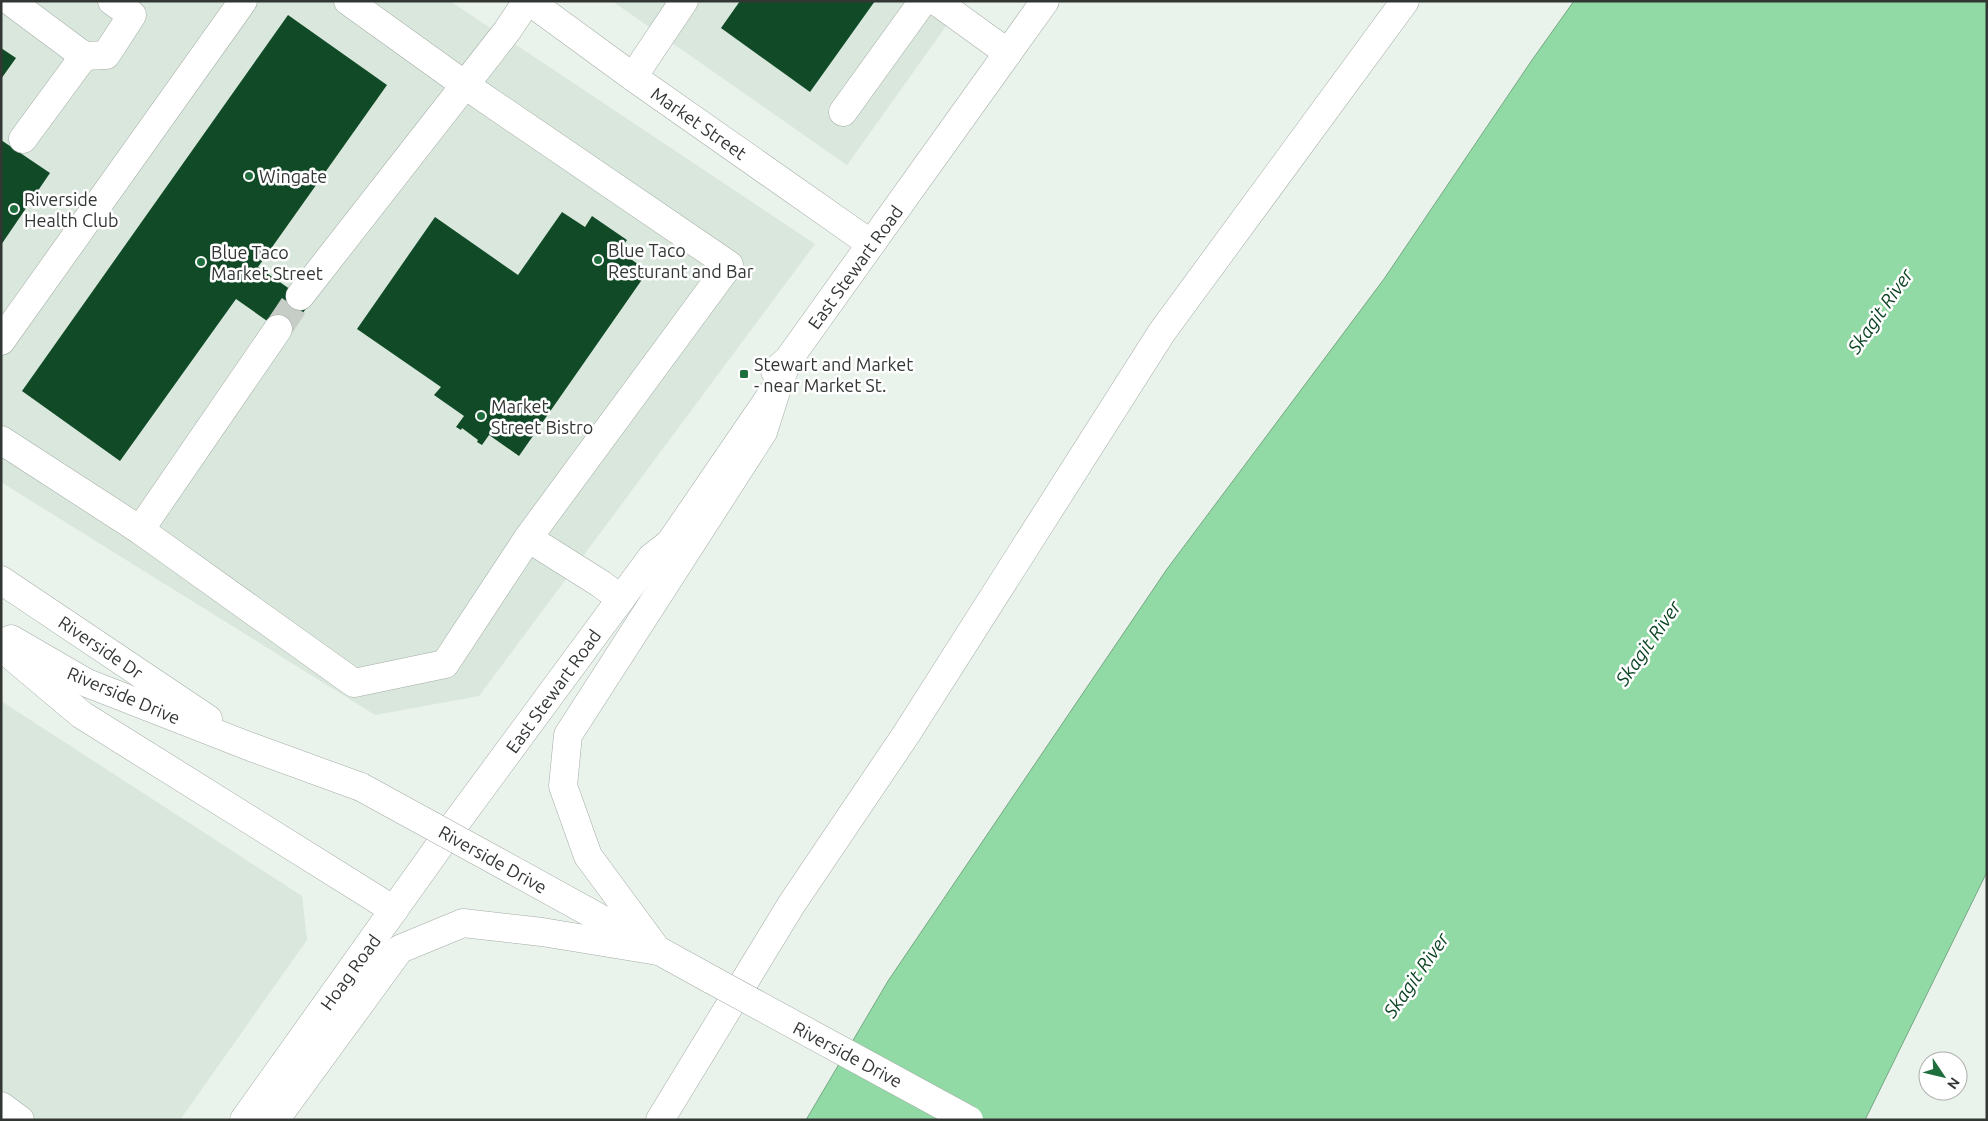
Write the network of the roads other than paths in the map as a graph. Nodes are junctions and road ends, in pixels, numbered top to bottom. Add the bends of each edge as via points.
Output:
1 (10, 1) edge
2 (112, 1) edge
3 (243, 1) edge
4 (348, 1) edge
5 (528, 1) edge
6 (684, 1) edge
7 (923, 1) edge
8 (936, 1) edge
9 (1045, 1) edge
10 (1405, 1) edge
11 (1008, 54) junction
12 (84, 56) junction
13 (633, 77) junction
14 (465, 85) junction
15 (843, 112) dead end
16 (23, 139) dead end
17 (871, 244) junction
18 (300, 296) tunnel mouth
19 (278, 328) tunnel mouth
20 (1, 341) edge
21 (788, 360) junction
22 (778, 385) junction
23 (1, 440) edge
24 (140, 530) junction
25 (528, 538) junction
26 (651, 558) junction
27 (1, 580) edge
28 (621, 599) junction
29 (1, 633) edge
30 (1, 647) edge
31 (250, 747) junction
32 (455, 824) joint
33 (394, 910) junction
34 (658, 951) junction
35 (1, 1106) edge
36 (20, 1120) edge
37 (244, 1120) edge
38 (275, 1120) edge
39 (660, 1120) edge
40 (970, 1120) edge

1 - 12 main road
2 - 12 main road via 132,15 106,55
3 - 20 main road
4 - 14 main road
5 - 13 main road, Market Street
5 - 14 main road
6 - 13 main road
7 - 15 main road
8 - 11 main road
9 - 11 main road, East Stewart Road
10 - 39 main road via 1162,332 907,733 791,905
11 - 17 main road, East Stewart Road
12 - 16 main road
13 - 17 main road, Market Street
14 - 18 main road
14 - 25 main road via 729,265
17 - 21 main road, East Stewart Road
19 - 24 main road
21 - 22 main road
21 - 26 main road, East Stewart Road via 765,380 658,536
22 - 26 main road, East Stewart Road via 670,543
22 - 34 main road via 763,432 568,736 563,786 588,856
23 - 24 main road
24 - 25 main road via 354,683 445,664
25 - 28 main road
26 - 28 main road, East Stewart Road
27 - 31 main road, Riverside Dr
28 - 32 main road, East Stewart Road
29 - 31 main road, Riverside Drive via 87,683
30 - 33 main road via 82,715
31 - 34 main road, Riverside Drive, bridge via 361,787
32 - 33 main road, Hoag Road
33 - 37 main road, Hoag Road
34 - 38 main road via 463,923 400,949
34 - 40 main road, Riverside Drive, bridge
35 - 36 main road

